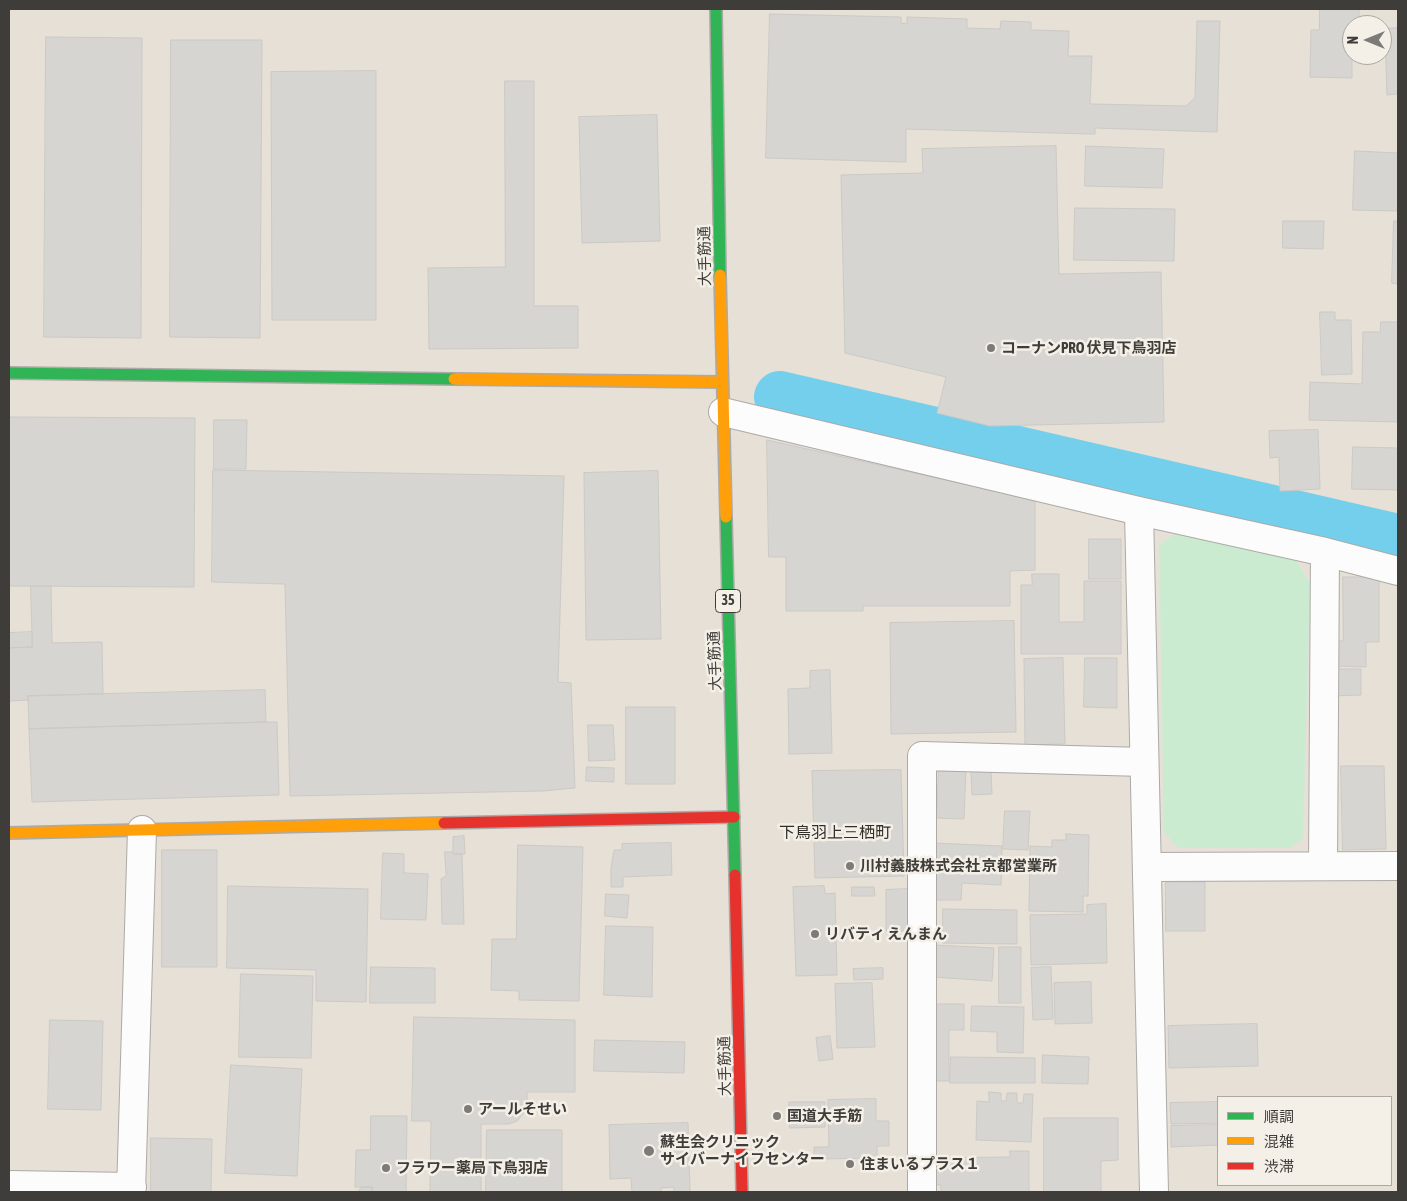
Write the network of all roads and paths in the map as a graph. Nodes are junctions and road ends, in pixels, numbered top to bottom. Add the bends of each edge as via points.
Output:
1 (716, 9) edge
2 (9, 372) edge
3 (722, 382) junction
4 (723, 412) junction
5 (1139, 511) junction
6 (1324, 552) junction
7 (1398, 570) edge
8 (1144, 762) junction
9 (734, 816) junction
10 (142, 830) junction
11 (9, 832) edge
12 (1323, 866) junction
13 (1398, 866) edge
14 (1147, 867) junction
15 (9, 1185) edge
16 (132, 1190) edge
17 (742, 1192) edge
18 (922, 1192) edge
19 (1154, 1192) edge

1 - 3 street, 大手筋通 / 35
2 - 3 street
3 - 4 street, 大手筋通 / 35
4 - 5 street
4 - 9 street, 大手筋通 / 35
5 - 6 street
5 - 8 street
6 - 7 street
6 - 12 street
8 - 14 street
8 - 18 street via 922,756
9 - 10 street
9 - 17 street, 大手筋通 / 35
10 - 11 street
10 - 16 street
12 - 13 street
12 - 14 street
14 - 19 street
15 - 16 street

